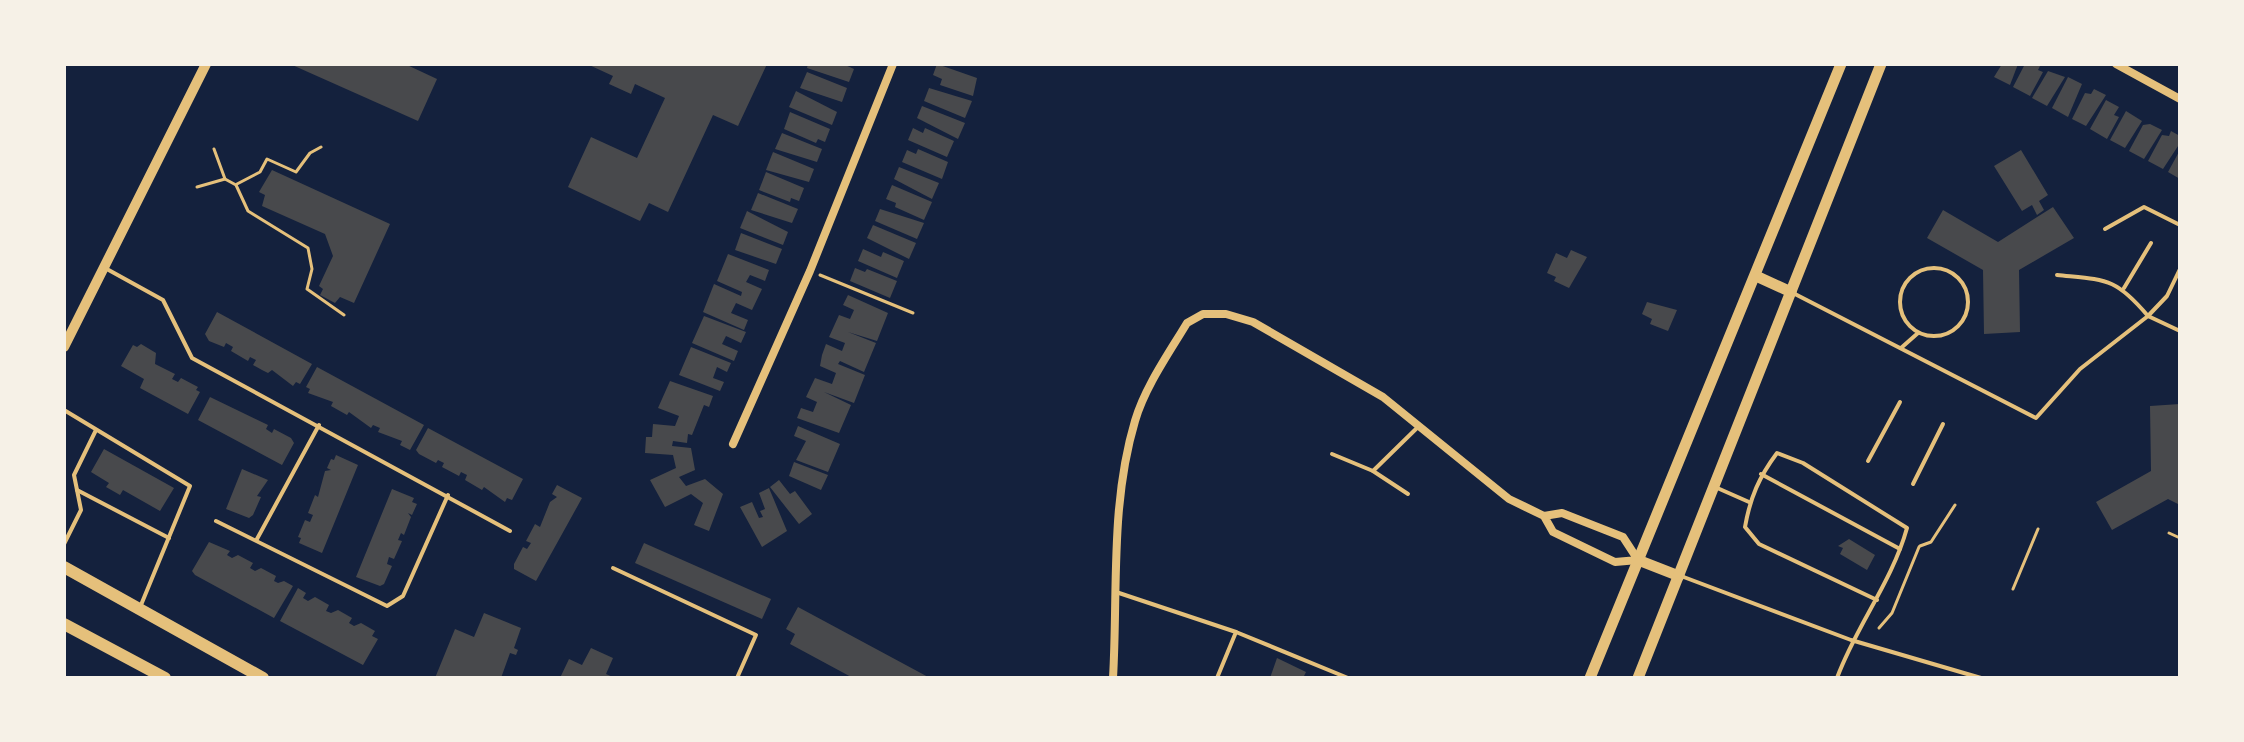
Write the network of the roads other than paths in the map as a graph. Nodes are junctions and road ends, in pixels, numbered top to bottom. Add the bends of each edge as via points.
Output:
1 (206, 64) edge
2 (893, 64) edge
3 (1841, 64) edge
4 (1881, 64) edge
5 (2116, 64) edge
6 (2180, 99) edge
7 (2180, 225) edge
8 (2105, 229) dead end
9 (2151, 243) dead end
10 (103, 266) junction
11 (2180, 269) edge
12 (2057, 275) dead end
13 (1756, 276) junction
14 (2124, 288) junction
15 (1791, 292) junction
16 (2148, 316) junction
17 (2180, 331) edge
18 (1918, 333) junction
19 (64, 347) edge
20 (1901, 348) junction
21 (1900, 402) dead end
22 (64, 410) edge
23 (1943, 424) dead end
24 (319, 425) junction
25 (1419, 426) junction
26 (96, 430) junction
27 (733, 444) dead end
28 (1332, 454) dead end
29 (1868, 461) dead end
30 (1373, 471) junction
31 (1761, 474) junction
32 (1913, 484) dead end
33 (1714, 486) junction
34 (77, 490) junction
35 (1408, 494) dead end
36 (448, 495) junction
37 (1749, 502) junction
38 (1544, 516) junction
39 (216, 521) dead end
40 (510, 531) dead end
41 (169, 538) junction
42 (257, 539) junction
43 (64, 544) edge
44 (1901, 549) junction
45 (1638, 560) junction
46 (64, 567) edge
47 (613, 568) dead end
48 (1679, 576) junction
49 (1119, 593) junction
50 (1877, 600) junction
51 (139, 611) junction
52 (64, 624) edge
53 (1236, 632) junction
54 (1851, 640) junction
55 (165, 678) edge
56 (263, 678) edge
57 (737, 678) edge
58 (1113, 678) edge
59 (1217, 678) edge
60 (1348, 678) edge
61 (1590, 678) edge
62 (1638, 678) edge
63 (1837, 678) edge
64 (1981, 678) edge

1 - 10 street
2 - 27 street
3 - 13 main road
4 - 15 main road
5 - 6 street
7 - 8 lane via 2144,207
9 - 14 lane
10 - 19 street
10 - 24 lane via 163,300 192,358
11 - 16 lane via 2167,296
12 - 14 lane
13 - 15 main road
13 - 45 main road
14 - 16 lane
15 - 20 lane
15 - 33 main road
16 - 17 lane
16 - 20 lane via 2080,369 2036,418
18 - 18 lane via 1945,335 1964,317 1966,291 1949,272 1923,270 1903,287 1901,313
18 - 20 lane
21 - 29 lane
22 - 26 lane
23 - 32 lane
24 - 36 lane
24 - 42 lane
25 - 30 lane
25 - 38 street via 1509,499
25 - 49 street via 1383,397 1253,322 1226,314 1203,314 1190,321 1135,418 1116,510
26 - 34 lane via 74,475
26 - 41 lane via 190,486
28 - 30 lane
30 - 35 lane
31 - 37 lane
31 - 44 lane
31 - 44 lane via 1777,453 1803,463 1907,528
33 - 37 lane
33 - 48 main road
34 - 41 lane
34 - 43 lane via 81,510
36 - 40 lane
36 - 42 lane via 403,596 387,606
37 - 50 lane via 1745,527 1759,544
38 - 45 street via 1553,532 1615,562
38 - 45 street via 1562,513 1623,537
39 - 42 lane
41 - 51 lane
44 - 50 lane
45 - 48 main road
45 - 61 main road
46 - 51 main road
47 - 57 lane via 756,635
48 - 54 lane
48 - 62 main road
49 - 53 lane
49 - 58 street
50 - 54 lane
51 - 56 main road
52 - 55 main road
53 - 59 lane
53 - 60 lane
54 - 63 lane
54 - 64 lane

